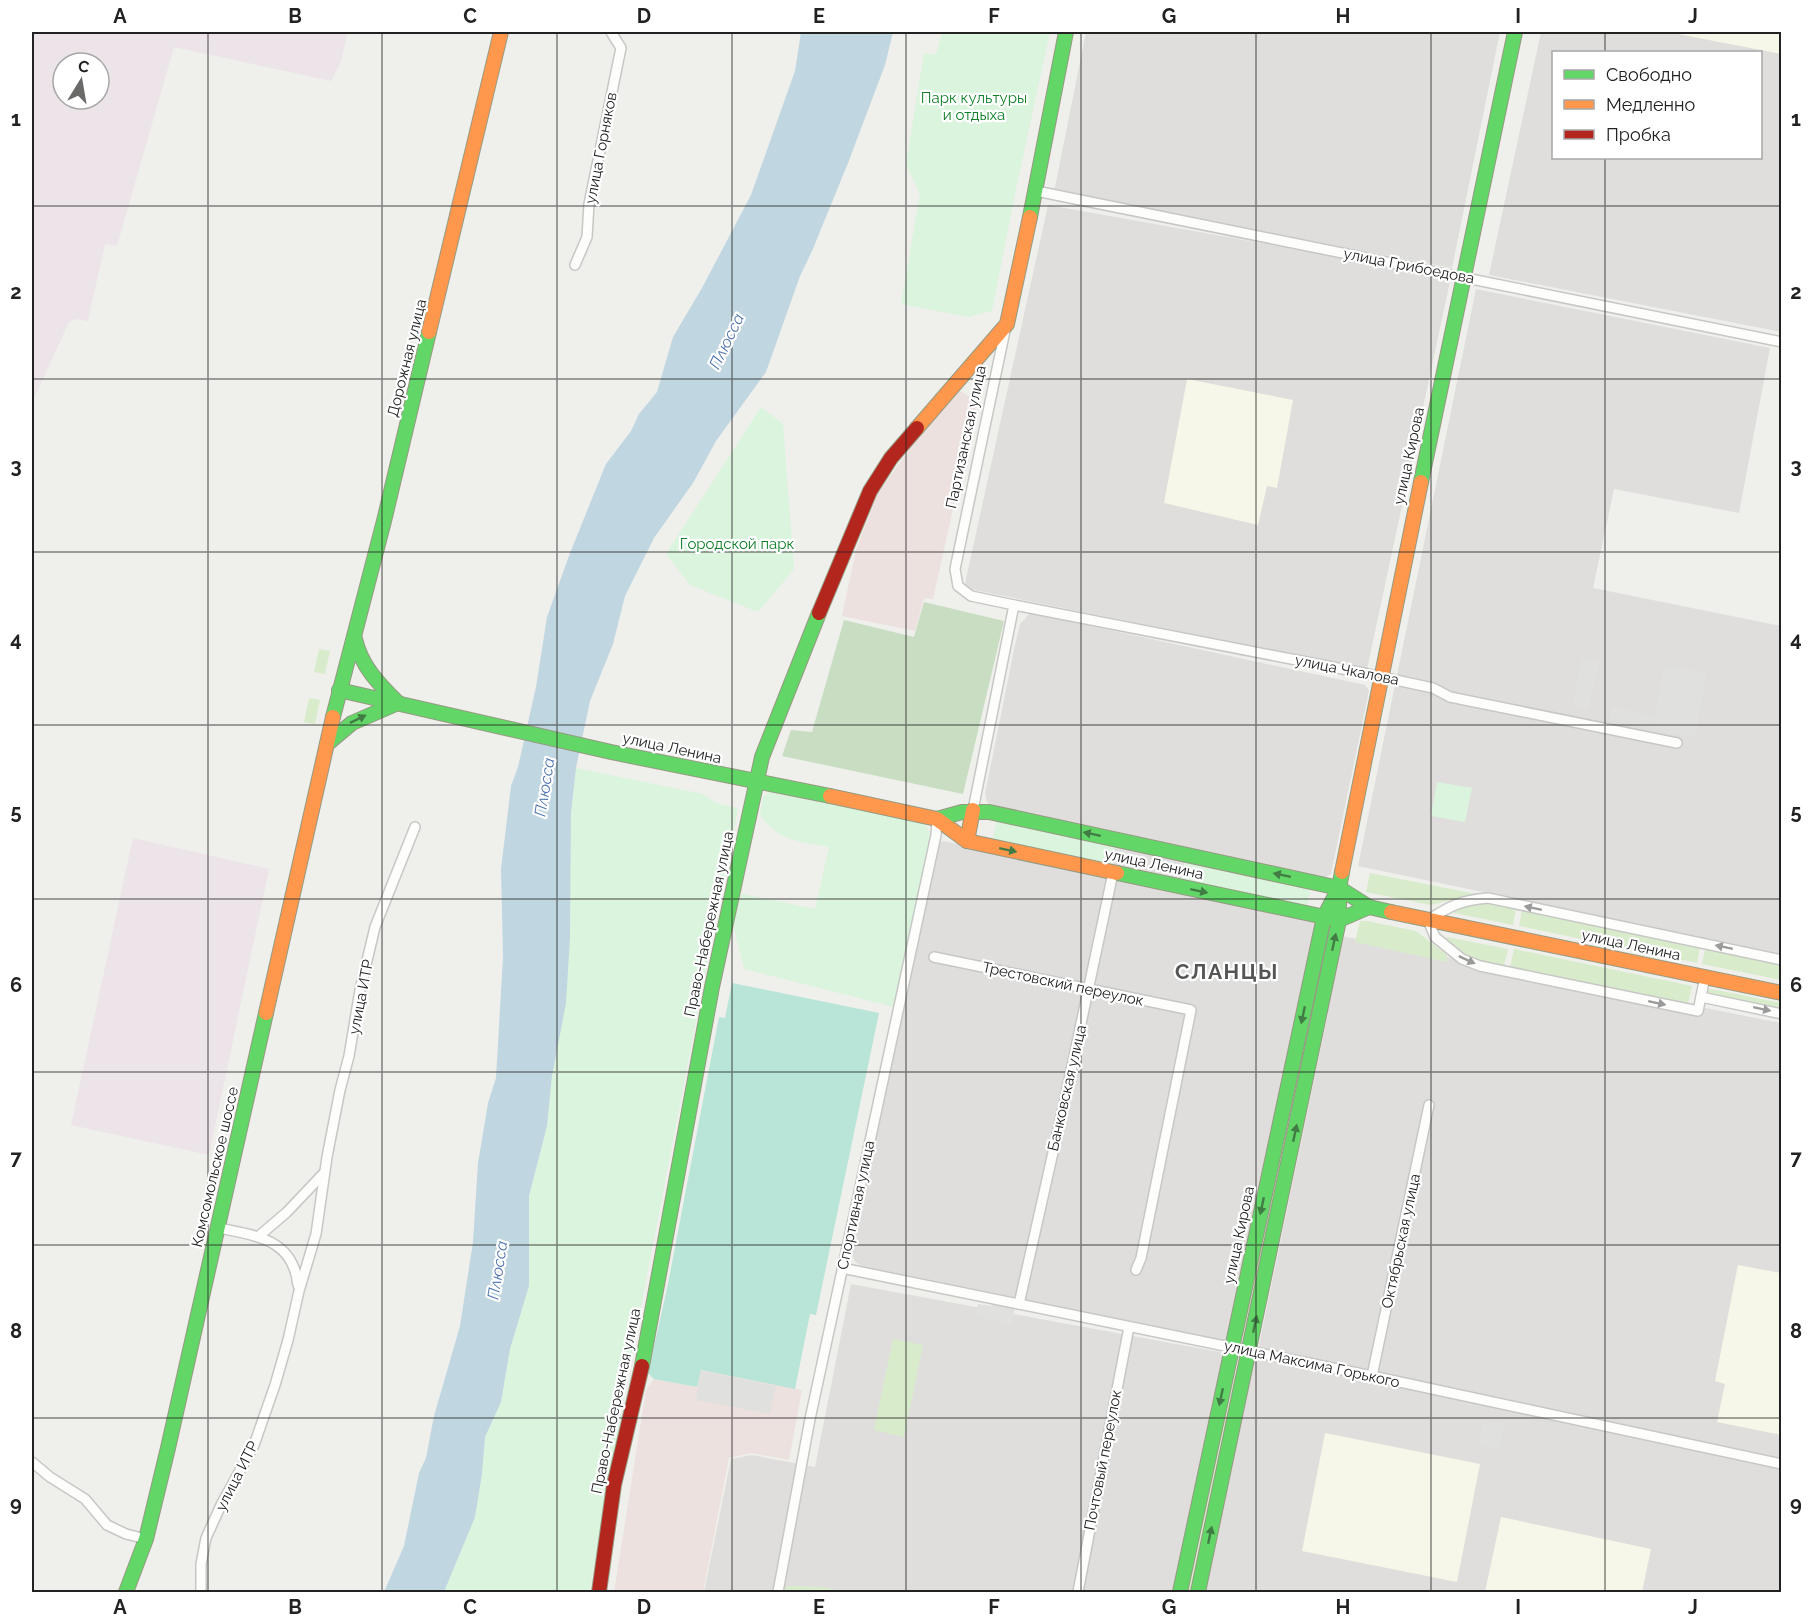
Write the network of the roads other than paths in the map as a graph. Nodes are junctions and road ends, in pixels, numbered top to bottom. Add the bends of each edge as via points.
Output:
1 (501, 32) edge
2 (611, 32) edge
3 (1066, 32) edge
4 (1515, 32) edge
5 (1036, 191) junction
6 (574, 265) dead end
7 (1464, 276) junction
8 (1007, 324) junction
9 (1782, 342) edge
10 (1014, 605) junction
11 (354, 635) junction
12 (1381, 677) junction
13 (339, 690) junction
14 (398, 703) junction
15 (1677, 743) dead end
16 (326, 746) junction
17 (756, 782) junction
18 (973, 810) junction
19 (937, 819) junction
20 (415, 827) dead end
21 (967, 841) junction
22 (1113, 873) junction
23 (1339, 888) junction
24 (1368, 907) junction
25 (1324, 917) junction
26 (1339, 920) junction
27 (1428, 920) junction
28 (934, 957) dead end
29 (1782, 960) edge
30 (1706, 977) junction
31 (1089, 989) junction
32 (1782, 993) edge
33 (1701, 997) junction
34 (1782, 1014) edge
35 (1429, 1106) dead end
36 (325, 1172) junction
37 (219, 1227) junction
38 (257, 1236) junction
39 (842, 1268) junction
40 (1136, 1270) dead end
41 (299, 1291) junction
42 (1019, 1304) junction
43 (1129, 1327) junction
44 (1232, 1348) junction
45 (1249, 1351) junction
46 (1372, 1376) junction
47 (32, 1462) edge
48 (1782, 1464) edge
49 (146, 1539) junction
50 (126, 1593) edge
51 (201, 1593) edge
52 (599, 1593) edge
53 (778, 1593) edge
54 (1078, 1593) edge
55 (1180, 1593) edge
56 (1198, 1593) edge

1 - 11 main road, Дорожная улица
2 - 6 street, улица Горняков via 621,48 589,204 587,237
3 - 5 main road, Партизанская улица
4 - 7 main road, улица Кирова
5 - 7 street, улица Грибоедова
5 - 8 main road, Партизанская улица
7 - 9 street, улица Грибоедова
7 - 12 main road, улица Кирова
8 - 10 street, Партизанская улица via 955,569 958,586 971,596
8 - 17 main road, Право-Набережная улица via 891,458 870,491 770,735
10 - 12 street, улица Чкалова
10 - 18 street
11 - 13 main road, Дорожная улица
11 - 14 main road via 363,663
12 - 15 street, улица Чкалова via 1433,688 1449,696
12 - 23 main road, улица Кирова
13 - 14 main road
13 - 16 main road, Комсомольское шоссе
16 -> 14 main road via 346,725
14 - 17 main road, улица Ленина
16 - 37 main road, Комсомольское шоссе
17 - 19 main road, улица Ленина
17 - 52 main road, Право-Набережная улица via 712,987 639,1382 614,1485
18 - 19 main road, улица Ленина
18 - 21 main road
23 -> 18 main road, улица Ленина
19 - 21 main road, улица Ленина
19 - 39 street, Спортивная улица
20 - 36 street, улица ИТР via 375,927
21 -> 22 main road, улица Ленина
22 -> 25 main road, улица Ленина
22 - 31 street, Банковская улица
23 - 24 main road, улица Ленина
23 - 25 main road, улица Кирова
23 - 26 main road, улица Кирова
24 - 26 main road
24 - 27 main road, улица Ленина
25 - 26 main road, улица Ленина
25 -> 44 main road, улица Кирова
45 -> 26 main road, улица Кирова
29 -> 27 street via 1488,898 1453,905
27 - 30 main road, улица Ленина
27 -> 33 street via 1435,938 1462,959 1480,966 1698,1011
28 - 31 street, Трестовский переулок
30 - 32 main road, улица Ленина
30 - 33 street
31 - 40 street, Трестовский переулок via 1191,1010
31 - 42 street, Банковская улица
33 -> 34 street
35 - 46 street, Октябрьская улица
36 - 38 street via 287,1212
36 - 41 street, улица ИТР via 316,1234
37 - 38 street, улица ИТР
37 - 49 main road, Комсомольское шоссе
38 - 41 street, улица ИТР via 281,1248 291,1259
39 - 42 street, улица Максима Горького
39 - 53 street, Спортивная улица
41 - 51 street, улица ИТР via 275,1385 254,1445 206,1538
42 - 43 street, улица Максима Горького
43 - 44 street, улица Максима Горького
43 - 54 street, Почтовый переулок
44 - 45 street, улица Максима Горького
44 -> 55 main road, улица Кирова
45 - 46 street, улица Максима Горького
56 -> 45 main road, улица Кирова
46 - 48 street, улица Максима Горького
47 - 49 street via 85,1499 107,1525
49 - 50 main road, Комсомольское шоссе

